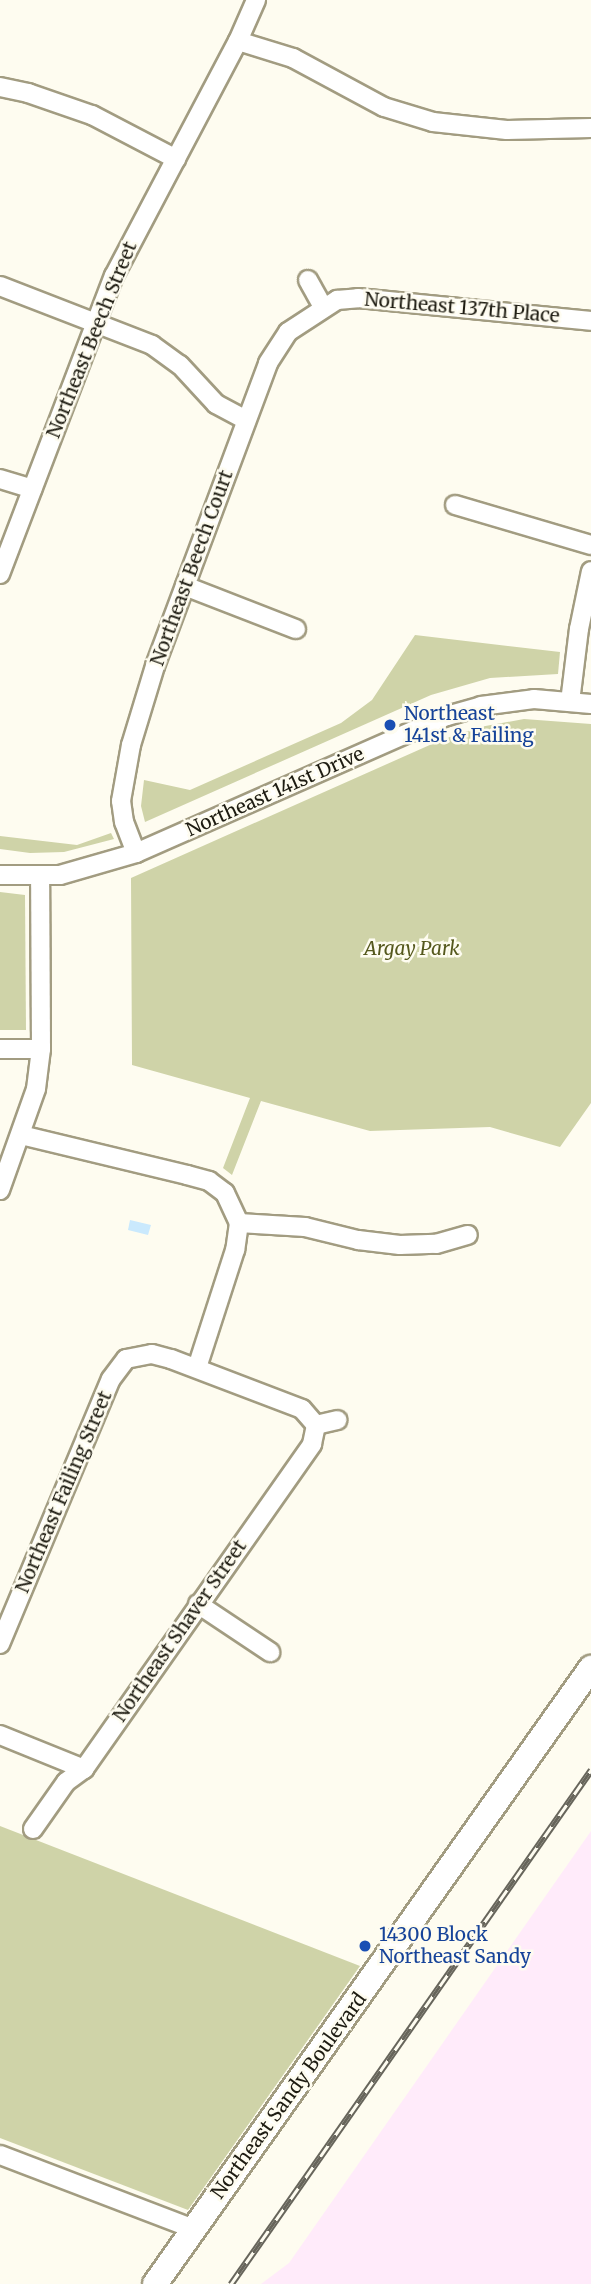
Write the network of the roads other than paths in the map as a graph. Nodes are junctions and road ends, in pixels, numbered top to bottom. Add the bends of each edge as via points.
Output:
1 (256, 0) edge
2 (238, 41) junction
3 (0, 87) edge
4 (591, 128) edge
5 (176, 159) junction
6 (308, 280) dead end
7 (0, 286) edge
8 (323, 307) junction
9 (591, 321) edge
10 (95, 322) junction
11 (246, 420) junction
12 (0, 479) edge
13 (32, 489) junction
14 (455, 505) dead end
15 (591, 545) edge
16 (591, 571) edge
17 (0, 574) edge
18 (185, 586) junction
19 (296, 629) dead end
20 (570, 702) junction
21 (591, 704) edge
22 (136, 853) junction
23 (0, 875) edge
24 (40, 876) junction
25 (0, 1049) edge
26 (41, 1049) junction
27 (21, 1135) junction
28 (0, 1191) edge
29 (239, 1223) junction
30 (468, 1235) dead end
31 (197, 1368) junction
32 (337, 1420) dead end
33 (316, 1425) junction
34 (198, 1604) junction
35 (0, 1644) edge
36 (271, 1652) dead end
37 (591, 1668) edge
38 (0, 1735) edge
39 (84, 1769) junction
40 (33, 1829) dead end
41 (0, 2155) edge
42 (194, 2229) junction
43 (155, 2284) edge

1 - 2 street, Northeast Beech Street
2 - 4 street via 293,58 384,107 433,122 507,130
2 - 5 street, Northeast Beech Street
3 - 5 street via 92,115
5 - 10 street, Northeast Beech Street
6 - 8 street
7 - 10 street
8 - 9 street, Northeast 137th Place via 358,298
8 - 11 street, Northeast Beech Court via 295,326 276,347
10 - 11 street via 159,350 180,365 216,404
10 - 13 street, Northeast Beech Street
11 - 18 street, Northeast Beech Court
12 - 13 street
13 - 17 street, Northeast Beech Street
14 - 15 street
16 - 20 street
18 - 19 street
18 - 22 street, Northeast Beech Court via 143,703 123,781 124,822
20 - 21 street, Northeast 141st Drive
20 - 22 street, Northeast 141st Drive via 517,700 447,716
22 - 24 street, Northeast 141st Drive via 82,870
23 - 24 street, Northeast 141st Drive
24 - 26 street
25 - 26 street
26 - 27 street via 36,1089
27 - 28 street
27 - 29 street via 209,1181 225,1193
29 - 30 street via 305,1227 400,1245 436,1244
29 - 31 street via 233,1258
31 - 33 street via 302,1409
31 - 35 street, Northeast Failing Street via 152,1354 138,1355 127,1359 111,1379
32 - 33 street
33 - 34 street, Northeast Shaver Street via 312,1444
34 - 36 street
34 - 39 street, Northeast Shaver Street
37 - 42 main road, Northeast Sandy Boulevard
38 - 39 street
39 - 40 street, Northeast Shaver Street via 66,1782
41 - 42 street
42 - 43 main road, Northeast Sandy Boulevard

